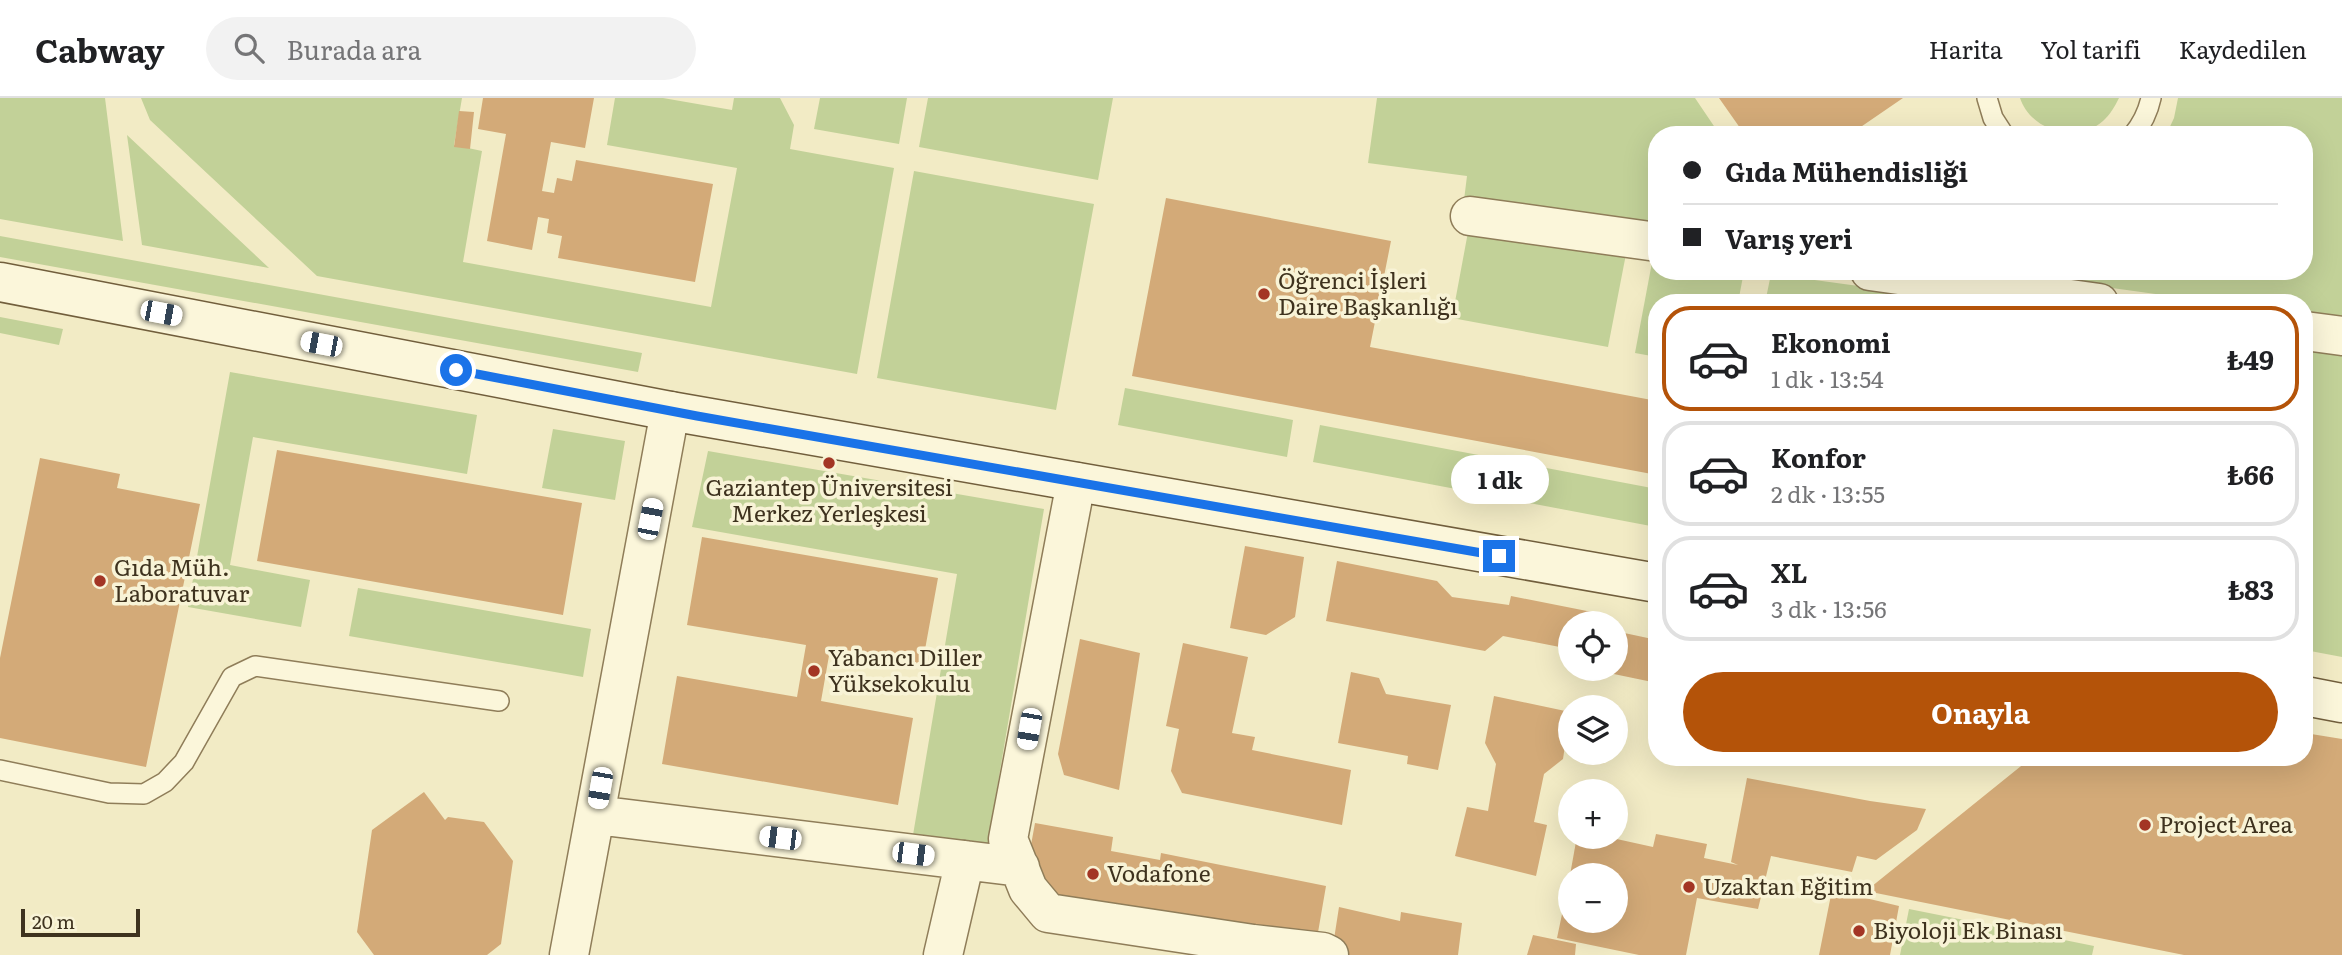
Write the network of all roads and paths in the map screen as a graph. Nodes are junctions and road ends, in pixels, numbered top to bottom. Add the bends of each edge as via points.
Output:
1 (1987, 98) edge
2 (2151, 98) edge
3 (1998, 126) edge
4 (2138, 126) edge
5 (1470, 216) dead end
6 (1648, 241) edge
7 (1934, 280) edge
8 (0, 282) edge
9 (2035, 294) edge
10 (2313, 332) edge
11 (2342, 336) edge
12 (670, 411) junction
13 (1076, 482) junction
14 (1648, 581) edge
15 (2313, 698) edge
16 (499, 701) dead end
17 (2342, 703) edge
18 (0, 770) edge
19 (596, 815) junction
20 (965, 860) junction
21 (1020, 867) junction
22 (569, 955) edge
23 (943, 955) edge
24 (1329, 955) edge

1 - 3 lane
2 - 4 lane
5 - 6 street
7 - 9 street
8 - 12 street
10 - 11 street
12 - 13 street
12 - 19 street
13 - 14 street
13 - 21 street via 1009,839
15 - 17 street
16 - 18 lane via 255,666 232,677 184,762 144,794 109,793
19 - 20 street
19 - 22 street
20 - 21 street
20 - 23 street
21 - 24 street via 1028,889 1048,913

